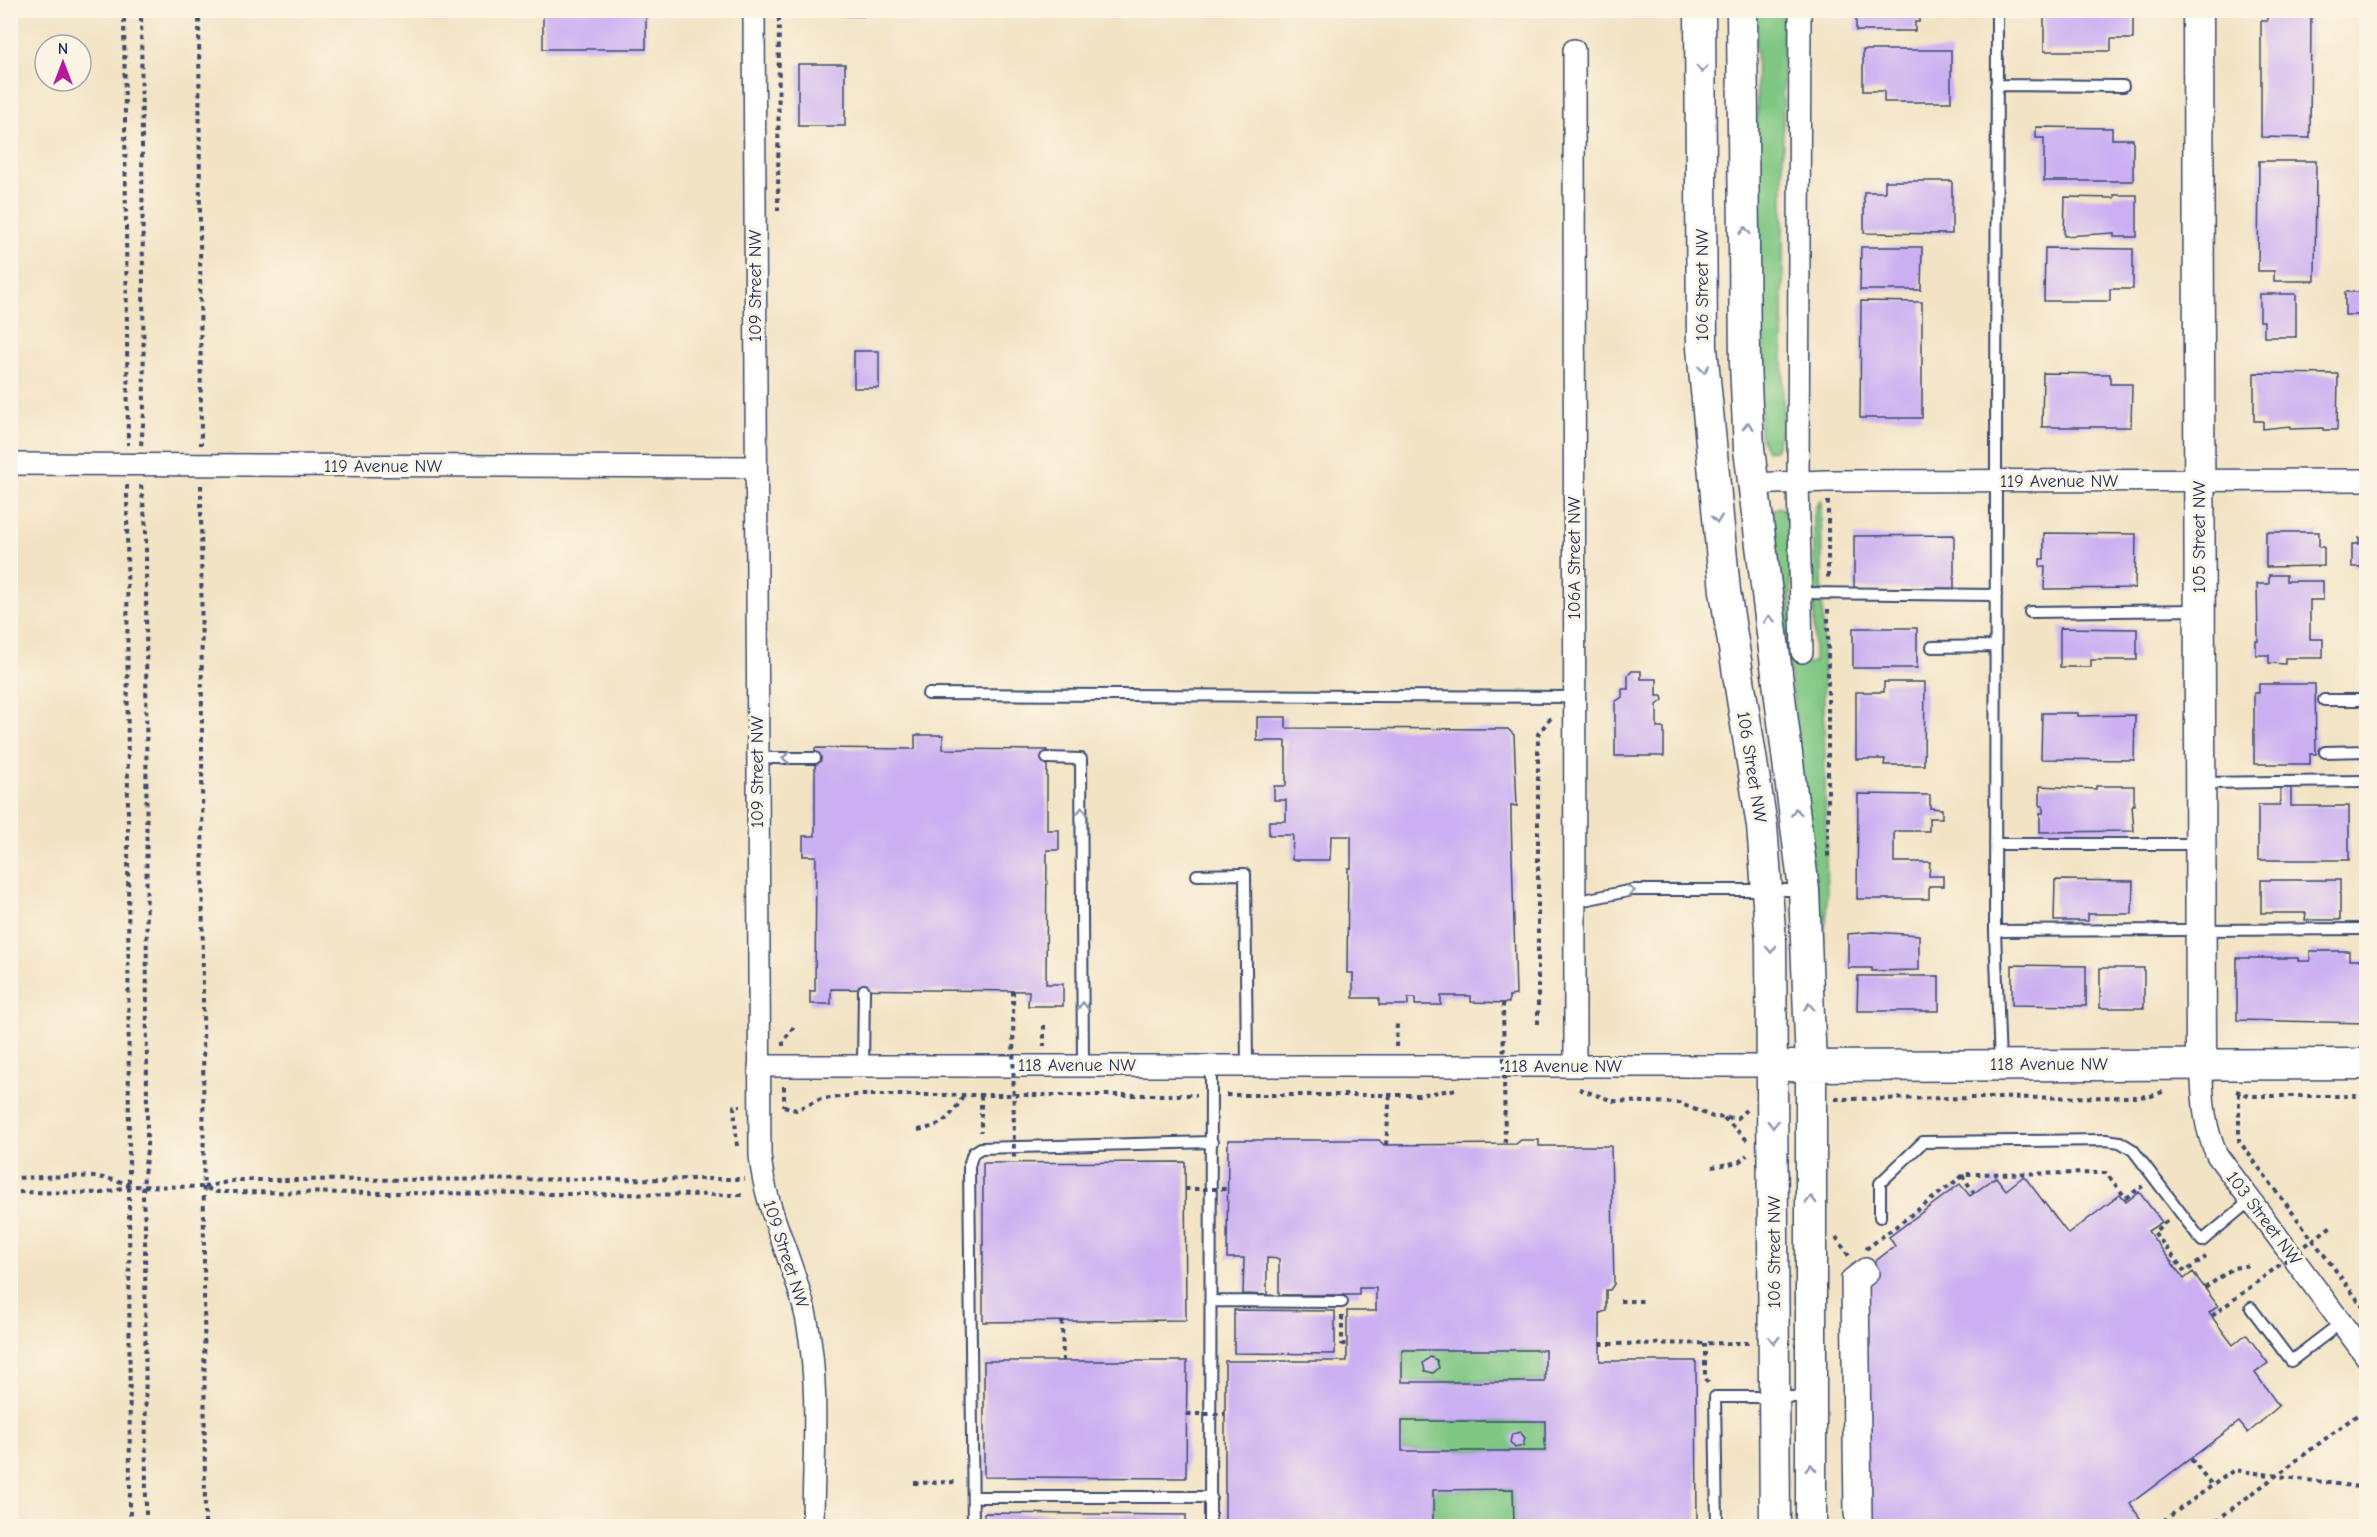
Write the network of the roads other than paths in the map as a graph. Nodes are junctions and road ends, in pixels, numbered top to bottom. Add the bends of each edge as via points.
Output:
1 (754, 10) edge
2 (1700, 10) edge
3 (1742, 10) edge
4 (1800, 10) edge
5 (1996, 10) edge
6 (2198, 10) edge
7 (1574, 50) dead end
8 (1996, 86) junction
9 (2123, 86) dead end
10 (10, 464) edge
11 (755, 467) junction
12 (2367, 480) edge
13 (1996, 481) junction
14 (2199, 481) junction
15 (1798, 482) junction
16 (1752, 484) junction
17 (1802, 593) junction
18 (1996, 595) junction
19 (2199, 610) junction
20 (2030, 612) dead end
21 (1996, 646) junction
22 (1932, 647) dead end
23 (1802, 652) dead end
24 (928, 694) dead end
25 (1571, 697) junction
26 (2324, 700) dead end
27 (2367, 700) edge
28 (2367, 751) edge
29 (2325, 752) dead end
30 (758, 758) junction
31 (815, 758) dead end
32 (1047, 758) dead end
33 (2367, 781) edge
34 (2200, 783) junction
35 (1995, 844) junction
36 (2200, 844) junction
37 (1197, 874) dead end
38 (1804, 890) junction
39 (1768, 891) junction
40 (1574, 902) junction
41 (2367, 929) edge
42 (2200, 930) junction
43 (1995, 931) junction
44 (864, 990) dead end
45 (2367, 1064) edge
46 (863, 1065) junction
47 (1083, 1065) junction
48 (1211, 1065) junction
49 (1247, 1065) junction
50 (1811, 1065) junction
51 (2000, 1065) junction
52 (759, 1066) junction
53 (1575, 1066) junction
54 (1773, 1066) junction
55 (2201, 1074) junction
56 (1212, 1142) junction
57 (2251, 1200) junction
58 (1880, 1217) dead end
59 (1211, 1301) junction
60 (1342, 1302) road end
61 (2251, 1308) dead end
62 (2342, 1322) junction
63 (2367, 1356) edge
64 (1774, 1396) junction
65 (1811, 1397) junction
66 (973, 1497) junction
67 (1211, 1497) junction
68 (1855, 1514) joint
69 (813, 1527) edge
70 (973, 1527) edge
71 (1210, 1527) edge
72 (1717, 1527) edge
73 (1775, 1527) edge
74 (1811, 1527) edge

1 - 11 street, 109 Street NW
2 -> 39 main road, 106 Street NW via 1702,348 1725,591 1762,825
16 -> 3 main road, 106 Street NW via 1745,363
4 - 15 street
5 - 8 lane
6 - 14 main road, 105 Street NW
7 - 25 street, 106A Street NW
8 - 9 lane
8 - 13 lane
10 - 11 street, 119 Avenue NW
11 - 30 street, 109 Street NW
12 - 14 street, 119 Avenue NW
13 - 14 street, 119 Avenue NW
13 - 15 street, 119 Avenue NW
13 - 18 lane
14 - 19 main road, 105 Street NW
15 - 16 street, 119 Avenue NW
15 - 17 street
38 -> 16 main road, 106 Street NW
17 - 18 lane
17 - 23 street
18 - 21 lane
19 - 20 lane
19 - 34 main road, 105 Street NW
21 - 22 lane
21 - 35 lane
24 - 25 lane
25 - 40 street, 106A Street NW
26 - 27 lane
28 - 29 lane
31 -> 30 lane
30 - 52 street, 109 Street NW
47 -> 32 lane via 1082,759
33 - 34 lane
34 - 36 main road, 105 Street NW
35 - 36 lane
35 - 43 lane
36 - 42 main road, 105 Street NW
37 - 49 lane via 1245,874
38 - 39 lane
50 -> 38 main road, 106 Street NW
40 -> 39 lane via 1633,890
39 -> 54 main road, 106 Street NW
40 - 53 street, 106A Street NW
41 - 42 lane
42 - 43 lane
42 - 55 main road, 105 Street NW
43 - 51 lane
44 - 46 lane
45 - 55 main road, 118 Avenue NW
46 - 47 street, 118 Avenue NW
46 - 52 street, 118 Avenue NW
47 - 48 street, 118 Avenue NW
48 - 49 street, 118 Avenue NW
48 - 56 lane
49 - 53 street, 118 Avenue NW
50 - 51 main road, 118 Avenue NW
50 - 54 main road, 118 Avenue NW
65 -> 50 main road, 106 Street NW
51 - 55 main road, 118 Avenue NW
52 - 69 street, 109 Street NW via 762,1175 798,1288 811,1349
53 - 54 street, 118 Avenue NW
54 -> 64 main road, 106 Street NW
55 - 57 street, 103 Street NW via 2209,1138
56 - 59 lane
56 - 66 lane via 981,1148 972,1153 969,1166
57 - 58 lane via 2202,1241 2133,1150 2120,1142 1923,1143 1880,1184
57 - 62 street, 103 Street NW
59 - 60 lane
59 - 67 lane
61 - 62 lane via 2291,1361
62 - 63 street, 103 Street NW
64 - 65 lane
64 - 72 lane via 1715,1397
64 - 73 main road, 106 Street NW
74 -> 65 main road, 106 Street NW
66 - 67 lane
66 - 70 lane
67 - 71 lane
68 - 68 street via 1852,1279 1865,1269 1868,1273 1858,1281 1861,1522

